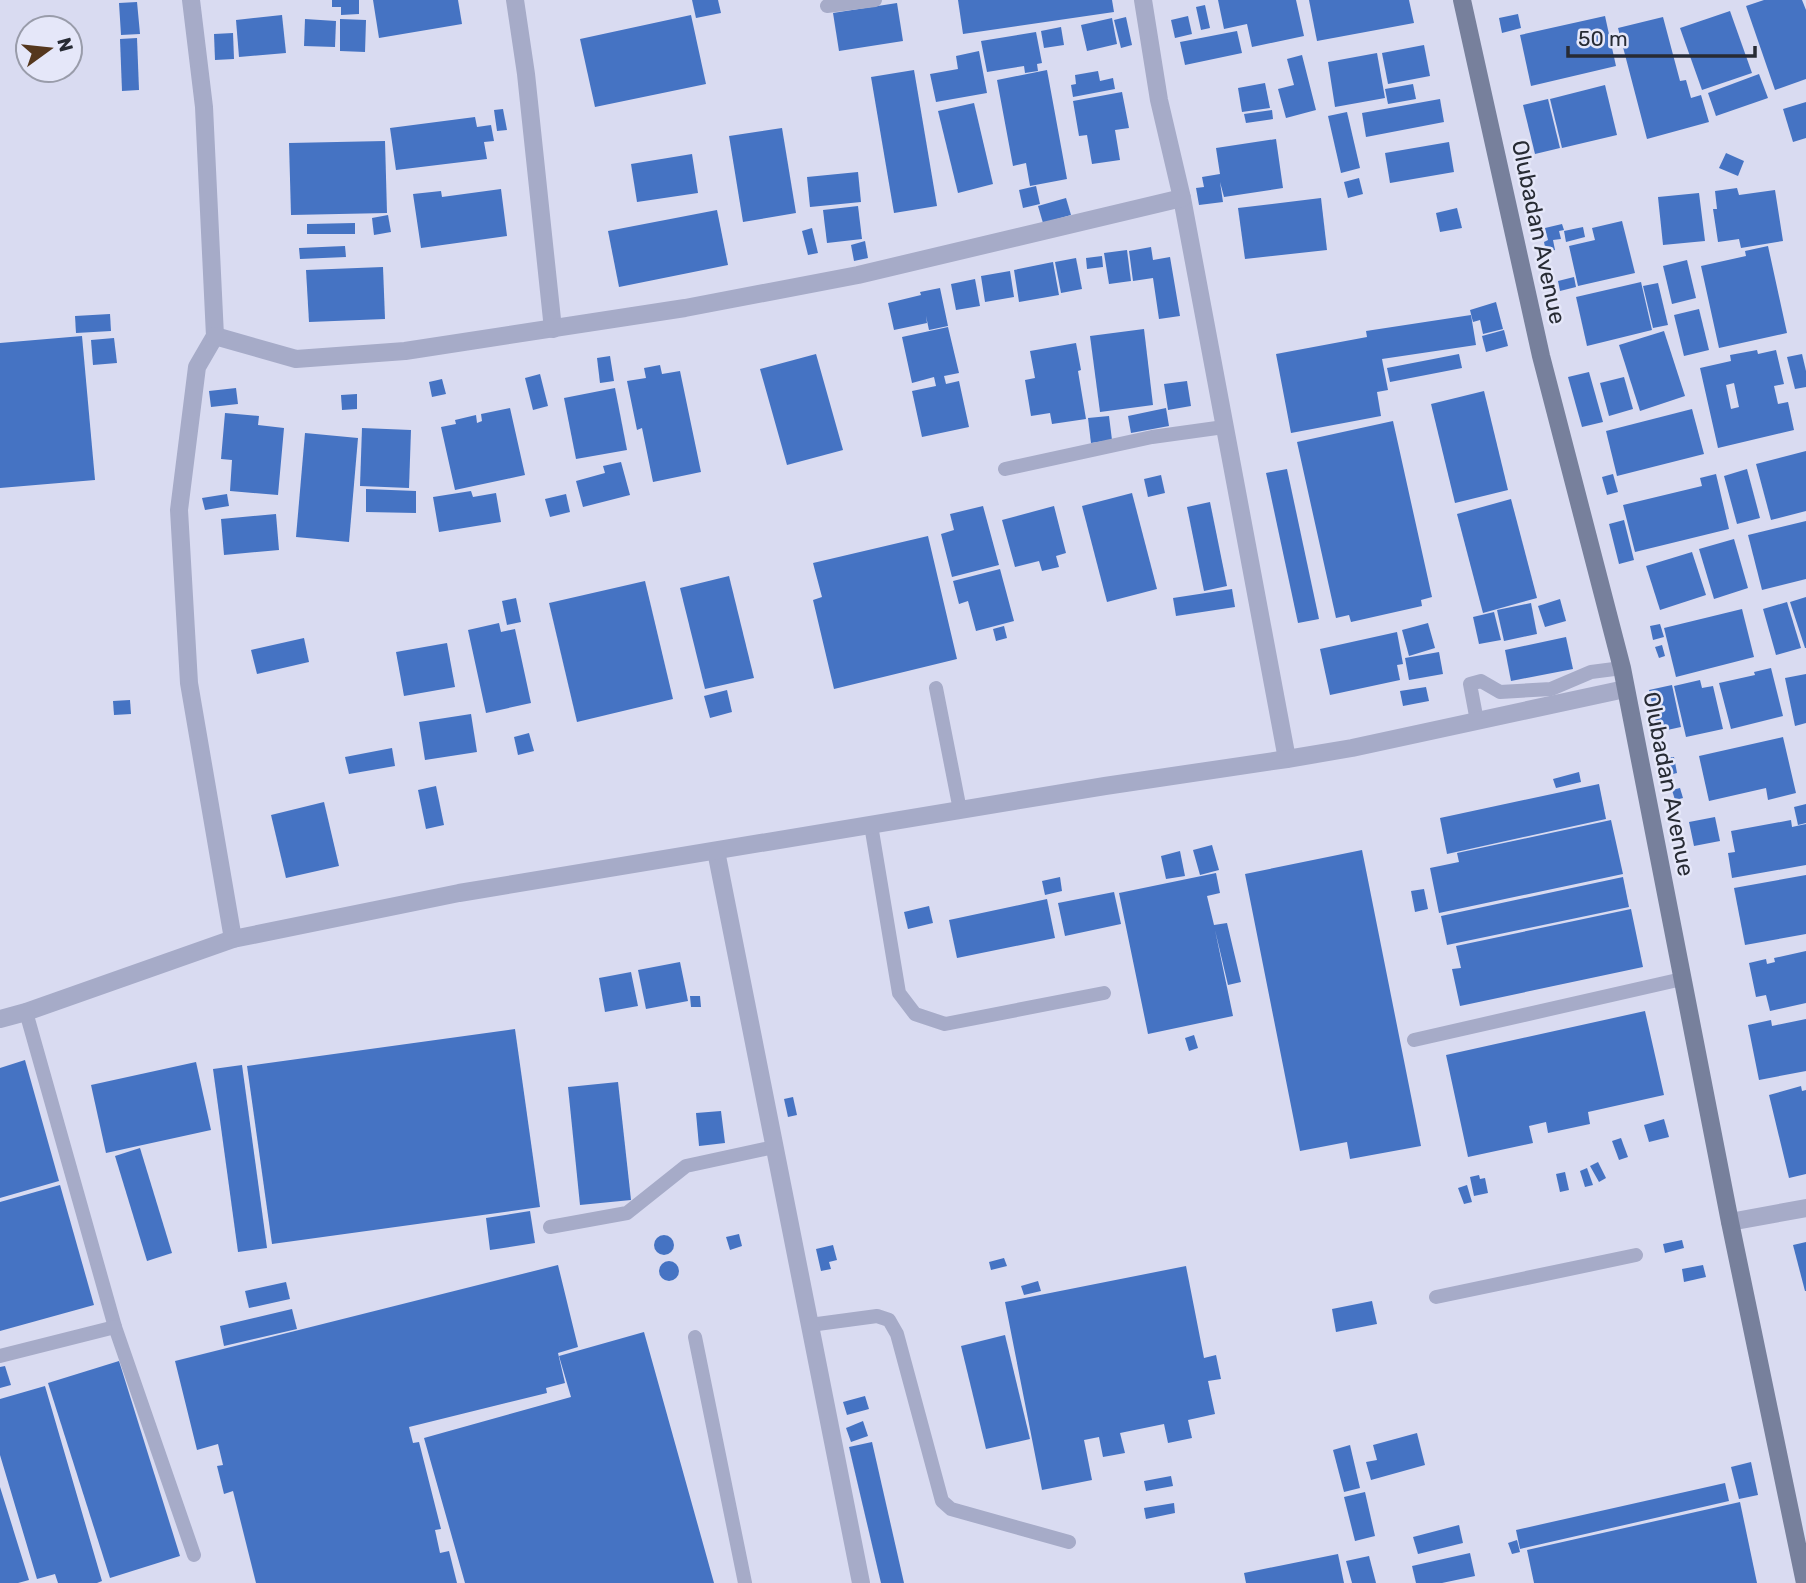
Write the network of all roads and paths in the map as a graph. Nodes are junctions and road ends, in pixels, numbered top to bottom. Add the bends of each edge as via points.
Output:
1 (191, 0) edge
2 (515, 0) edge
3 (876, 0) edge
4 (1143, 0) edge
5 (1462, 0) edge
6 (827, 6) dead end
7 (1182, 198) junction
8 (553, 329) junction
9 (215, 336) junction
10 (1224, 427) junction
11 (1005, 468) dead end
12 (1622, 668) junction
13 (936, 688) dead end
14 (1625, 689) junction
15 (1549, 697) junction
16 (1477, 721) junction
17 (1287, 759) junction
18 (960, 810) junction
19 (871, 825) junction
20 (716, 851) junction
21 (233, 939) junction
22 (1682, 979) junction
23 (1104, 993) dead end
24 (26, 1012) junction
25 (0, 1018) edge
26 (1414, 1041) dead end
27 (774, 1147) junction
28 (1806, 1208) edge
29 (1730, 1222) junction
30 (550, 1227) dead end
31 (1636, 1255) dead end
32 (1436, 1297) dead end
33 (810, 1325) junction
34 (115, 1327) junction
35 (695, 1337) dead end
36 (0, 1356) edge
37 (1799, 1530) edge
38 (1069, 1542) dead end
39 (194, 1555) dead end
40 (745, 1583) edge
41 (861, 1583) edge
42 (1805, 1583) edge

1 - 9 street via 204,107
2 - 8 street
3 - 6 lane
4 - 7 street via 1159,100
5 - 12 street, Olubadan Avenue via 1541,356
7 - 8 street via 858,275
7 - 10 street
8 - 9 street via 405,351 296,359
9 - 21 street via 197,367 179,510 189,683
10 - 11 lane
10 - 17 street
12 - 14 street, Olubadan Avenue
12 - 15 lane via 1591,672
13 - 18 lane
14 - 15 street
14 - 22 street, Olubadan Avenue
15 - 16 street
15 - 16 lane via 1500,692 1481,681 1470,684
16 - 17 street
17 - 18 street
18 - 19 street
19 - 20 street
19 - 23 lane via 899,993 915,1014 945,1024
20 - 21 street via 459,893
20 - 27 street
21 - 24 street
22 - 26 lane
22 - 29 street, Olubadan Avenue
24 - 25 street
24 - 34 lane
27 - 30 lane via 686,1166 627,1213
27 - 33 street
28 - 29 street
29 - 37 street, Olubadan Avenue
31 - 32 lane
33 - 38 lane via 877,1316 888,1320 897,1334 942,1501 951,1509
33 - 41 street
34 - 36 lane
34 - 39 lane
35 - 40 lane
37 - 42 street, Olubadan Avenue

